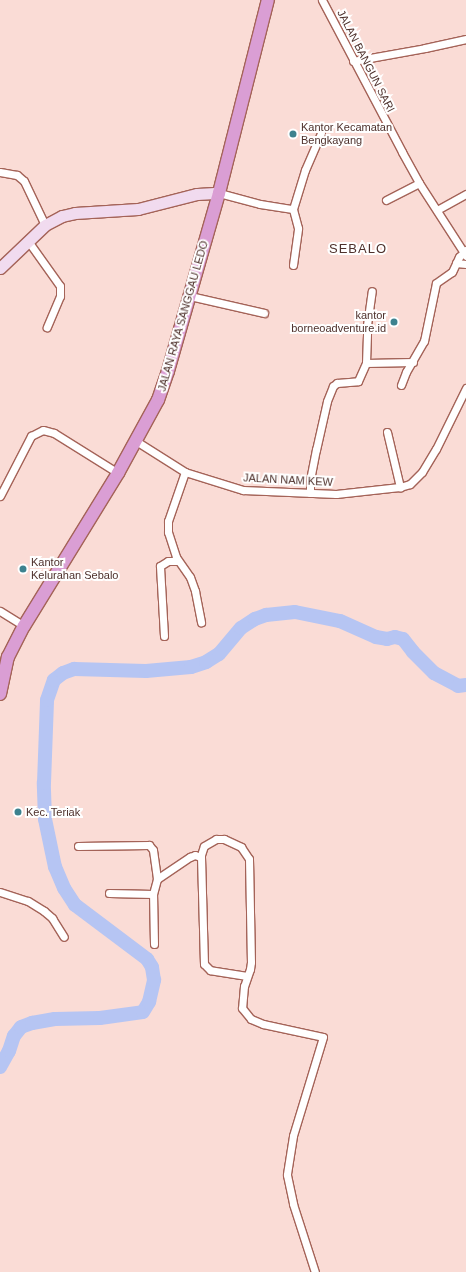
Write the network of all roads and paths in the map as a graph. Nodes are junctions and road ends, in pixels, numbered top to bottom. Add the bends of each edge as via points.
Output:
1 (268, 0) edge
2 (322, 0) edge
3 (466, 39) edge
4 (353, 60) junction
5 (321, 133) dead end
6 (0, 172) edge
7 (419, 183) junction
8 (219, 193) junction
9 (466, 194) edge
10 (386, 200) dead end
11 (293, 209) junction
12 (437, 210) junction
13 (45, 225) junction
14 (28, 241) junction
15 (465, 252) edge
16 (456, 263) junction
17 (466, 264) edge
18 (292, 265) dead end
19 (0, 268) edge
20 (372, 291) dead end
21 (190, 296) junction
22 (264, 313) dead end
23 (47, 327) dead end
24 (413, 362) junction
25 (366, 364) junction
26 (401, 385) dead end
27 (466, 388) edge
28 (387, 432) dead end
29 (136, 441) junction
30 (185, 472) junction
31 (118, 473) junction
32 (400, 487) junction
33 (310, 493) junction
34 (0, 496) edge
35 (178, 561) junction
36 (0, 611) edge
37 (201, 622) dead end
38 (24, 626) junction
39 (164, 636) dead end
40 (1, 686) edge
41 (78, 846) dead end
42 (200, 857) junction
43 (157, 879) junction
44 (0, 892) edge
45 (109, 893) dead end
46 (152, 894) junction
47 (64, 937) dead end
48 (154, 944) dead end
49 (247, 976) junction
50 (315, 1272) edge

1 - 8 highway, JALAN RAYA SANGGAU LEDO
2 - 4 street, JALAN BANGUN SARI
3 - 4 street
4 - 7 street, JALAN BANGUN SARI
5 - 11 street via 305,170
6 - 13 street via 17,175 24,181
7 - 10 street
7 - 12 street, JALAN BANGUN SARI
8 - 11 street via 260,204
8 - 13 main road via 197,194 138,209 75,213 62,216
8 - 21 highway, JALAN RAYA SANGGAU LEDO
9 - 12 street
11 - 18 street via 298,228
12 - 15 street, JALAN BANGUN SARI
13 - 14 main road
14 - 19 main road
14 - 23 street via 60,286 60,296
15 - 16 street
16 - 17 street
16 - 24 street via 452,272 436,283 426,334
20 - 25 street via 367,325
21 - 22 street
21 - 29 highway, JALAN RAYA SANGGAU LEDO via 160,395
24 - 25 street
24 - 26 street
25 - 33 street via 358,380 337,383 331,388 316,450
27 - 32 street, JALAN NAM KEW via 422,472 410,484
28 - 32 street
29 - 30 street, JALAN NAM KEW
29 - 31 highway, JALAN RAYA SANGGAU LEDO
30 - 33 street, JALAN NAM KEW via 247,490
30 - 35 street via 168,526 171,548
31 - 34 street via 54,433 43,430 32,436
31 - 38 highway, JALAN RAYA SANGGAU LEDO
32 - 33 street, JALAN NAM KEW via 336,494
35 - 37 street via 190,577
35 - 39 street via 168,561 160,566
36 - 38 street
38 - 40 highway, JALAN RAYA SANGGAU LEDO via 8,657
41 - 43 street via 149,845 153,850
42 - 43 street via 190,857
42 - 49 street via 205,966 210,970
42 - 49 street via 204,846 216,839 224,839 241,847 248,857 251,962
43 - 46 street
44 - 47 street via 28,901 44,911 52,918
45 - 46 street
46 - 48 street
49 - 50 street via 242,1004 247,1016 263,1024 323,1037 293,1136 287,1175 293,1204

